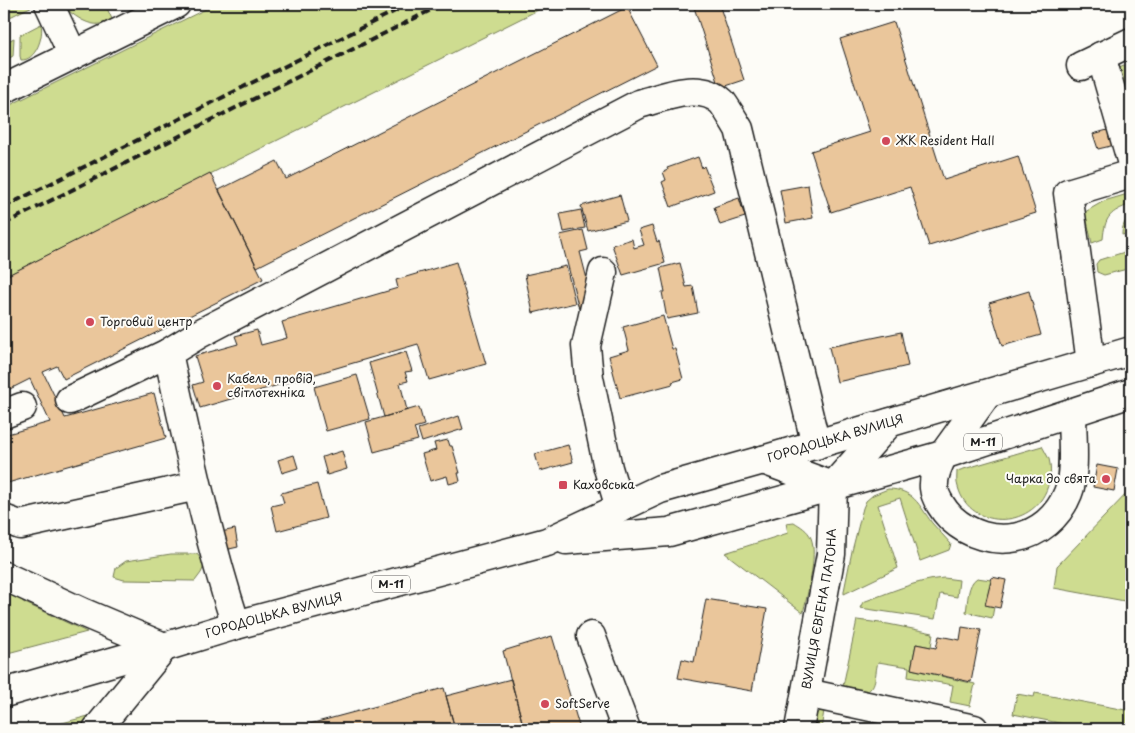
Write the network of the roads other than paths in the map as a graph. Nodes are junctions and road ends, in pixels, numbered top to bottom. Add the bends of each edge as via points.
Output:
1 (49, 4) edge
2 (176, 4) edge
3 (1131, 42) edge
4 (73, 55) junction
5 (4, 89) edge
6 (1131, 160) edge
7 (1131, 174) edge
8 (603, 272) dead end
9 (1131, 351) edge
10 (168, 354) junction
11 (1090, 363) junction
12 (1131, 393) edge
13 (987, 394) junction
14 (70, 400) dead end
15 (1072, 413) junction
16 (889, 423) junction
17 (816, 445) junction
18 (943, 455) junction
19 (763, 460) junction
20 (196, 486) junction
21 (833, 486) junction
22 (620, 508) junction
23 (4, 519) edge
24 (548, 542) junction
25 (4, 576) edge
26 (236, 626) junction
27 (591, 636) dead end
28 (164, 648) junction
29 (4, 693) edge
30 (806, 693) junction
31 (97, 729) edge
32 (626, 729) edge
33 (799, 729) edge
34 (974, 729) edge

1 - 4 main road
2 - 4 main road
3 - 6 main road via 1091,61
4 - 5 main road
7 - 11 main road via 1068,193
8 - 22 main road via 586,346 589,378
9 - 11 main road, ГОРОДОЦЬКА ВУЛИЦЯ / М-11
10 - 14 main road
10 - 17 main road via 200,334 639,104 680,92 705,92 721,102 739,129
10 - 20 main road
11 - 13 main road, ГОРОДОЦЬКА ВУЛИЦЯ / М-11
12 - 15 main road, ГОРОДОЦЬКА ВУЛИЦЯ / М-11
13 - 16 main road, ГОРОДОЦЬКА ВУЛИЦЯ / М-11
13 - 18 main road
15 - 18 main road, ГОРОДОЦЬКА ВУЛИЦЯ / М-11
15 - 18 main road via 1069,492 1054,517 1029,534 1015,538 986,538 959,525 948,515 934,489 935,472
16 - 17 main road, ГОРОДОЦЬКА ВУЛИЦЯ / М-11
16 - 21 main road
17 - 19 main road, ГОРОДОЦЬКА ВУЛИЦЯ / М-11
18 - 21 main road, ГОРОДОЦЬКА ВУЛИЦЯ / М-11
19 - 21 main road
19 - 22 main road, ГОРОДОЦЬКА ВУЛИЦЯ / М-11 via 660,489
20 - 23 main road via 20,525
20 - 26 main road
21 - 24 main road, ГОРОДОЦЬКА ВУЛИЦЯ / М-11 via 669,532
21 - 30 main road, ВУЛИЦЯ ЄВГЕНА ПАТОНА via 831,554
22 - 24 main road, ГОРОДОЦЬКА ВУЛИЦЯ / М-11
24 - 26 main road, ГОРОДОЦЬКА ВУЛИЦЯ / М-11
25 - 28 main road
26 - 28 main road, ГОРОДОЦЬКА ВУЛИЦЯ / М-11
27 - 32 main road
28 - 29 main road, ГОРОДОЦЬКА ВУЛИЦЯ / М-11
28 - 31 main road
30 - 33 main road, ВУЛИЦЯ ЄВГЕНА ПАТОНА
30 - 34 main road

